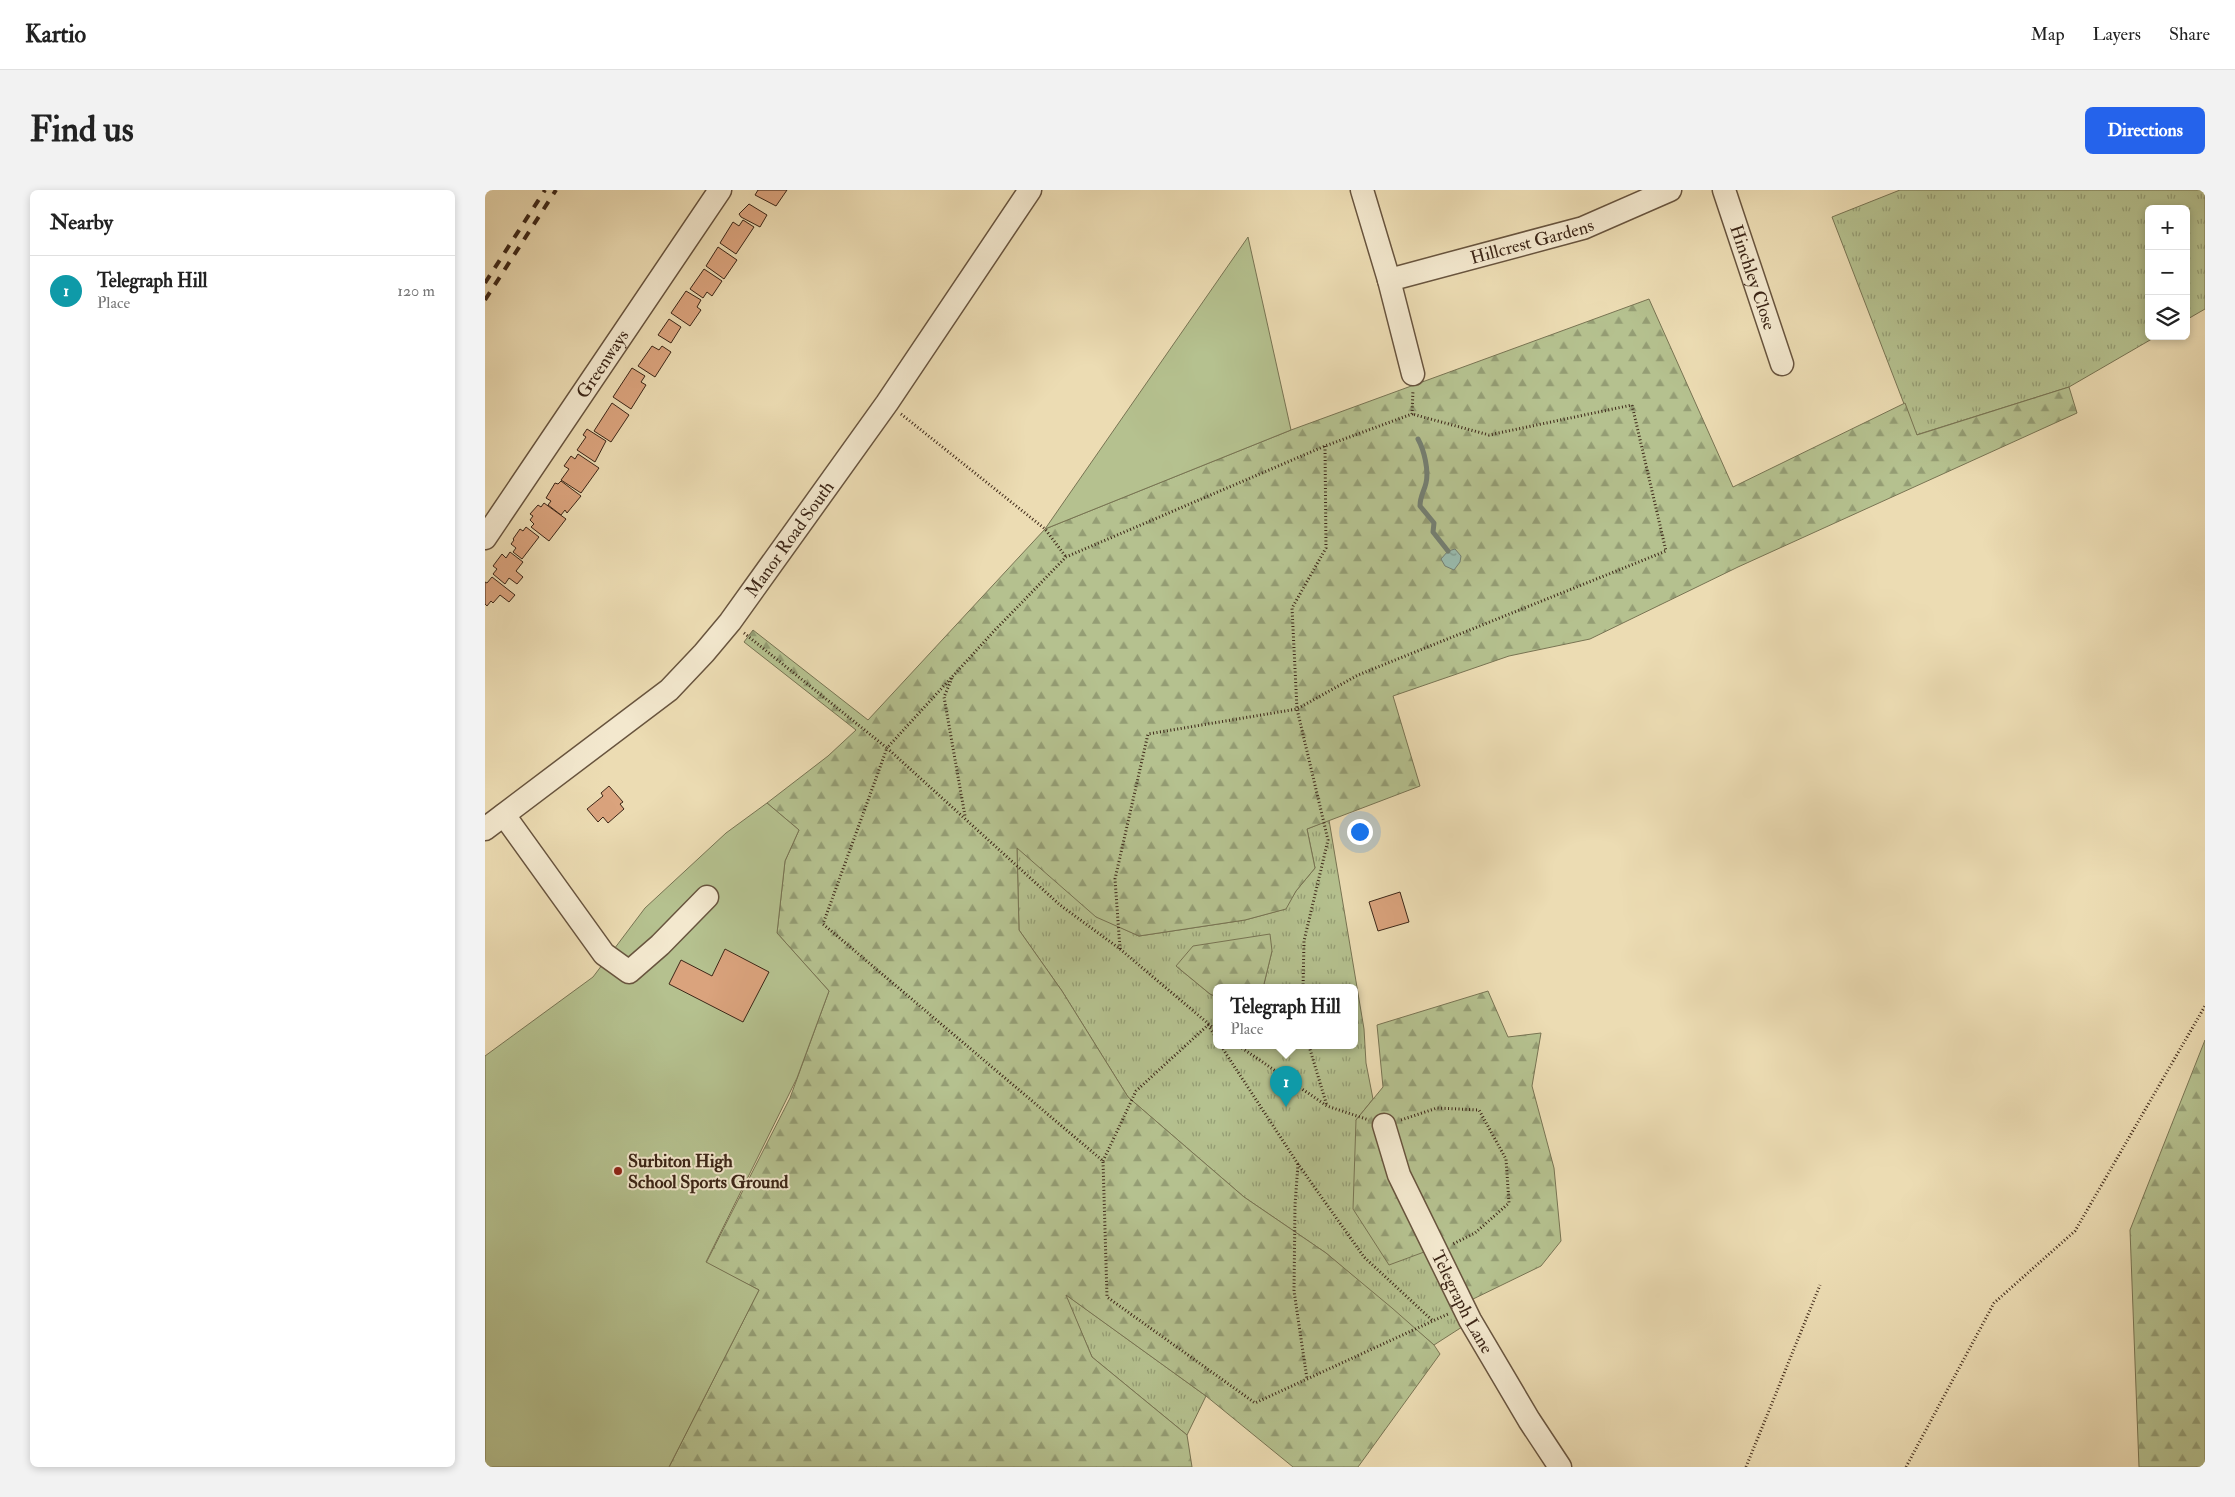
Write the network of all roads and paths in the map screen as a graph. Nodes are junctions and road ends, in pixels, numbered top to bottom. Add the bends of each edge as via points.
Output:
1 (720, 190) edge
2 (1030, 190) edge
3 (1362, 190) edge
4 (1670, 190) edge
5 (1724, 190) edge
6 (1389, 280) junction
7 (1782, 364) dead end
8 (1413, 374) joint
9 (887, 402) junction
10 (1412, 414) junction
11 (1325, 446) junction
12 (485, 538) edge
13 (1066, 557) junction
14 (730, 622) junction
15 (952, 676) junction
16 (1297, 709) junction
17 (887, 748) junction
18 (504, 815) junction
19 (965, 817) junction
20 (485, 829) edge
21 (707, 896) dead end
22 (1120, 949) junction
23 (1303, 984) edge
24 (2205, 1006) edge
25 (1208, 1026) junction
26 (1213, 1029) edge
27 (1213, 1033) edge
28 (1223, 1049) edge
29 (1243, 1049) edge
30 (1310, 1049) edge
31 (1327, 1106) junction
32 (1384, 1126) junction
33 (1103, 1161) junction
34 (1298, 1164) junction
35 (1436, 1251) junction
36 (1820, 1285) dead end
37 (1464, 1307) junction
38 (1433, 1321) junction
39 (1307, 1379) junction
40 (1561, 1467) edge
41 (1746, 1467) edge
42 (1906, 1467) edge

1 - 12 street, Greenways
2 - 9 street, Manor Road South
3 - 6 street
4 - 6 street, Hillcrest Gardens via 1583,228
5 - 7 street, Hinchley Close
6 - 8 street
8 - 10 path
9 - 13 path via 1045,529
9 - 14 street, Manor Road South
10 - 11 path
10 - 16 path via 1489,435 1632,405 1665,551 1359,675
11 - 13 path
11 - 16 path via 1326,548 1292,608
13 - 15 path
14 - 17 path
14 - 18 street, Manor Road South via 669,690
15 - 17 path
15 - 19 path via 944,697
16 - 22 path via 1148,734 1115,879
16 - 23 path via 1328,840 1304,941
17 - 19 path
17 - 33 path via 823,924
18 - 20 street, Manor Road South
18 - 21 street via 603,954 629,972
19 - 22 path via 1060,905
22 - 25 path
24 - 42 path via 2075,1232 1994,1303
25 - 26 path
25 - 27 path
25 - 33 path via 1136,1090
28 - 34 path
29 - 31 path
30 - 31 path
31 - 32 path
32 - 35 street, Telegraph Lane via 1399,1175
32 - 35 path via 1437,1108 1479,1110 1506,1159 1509,1203 1475,1233
33 - 39 path via 1107,1297 1255,1403
34 - 38 path via 1364,1257
34 - 39 path via 1294,1291
35 - 37 street, Telegraph Lane
36 - 41 path
37 - 38 path
37 - 40 street, Telegraph Lane via 1529,1420
38 - 39 path

